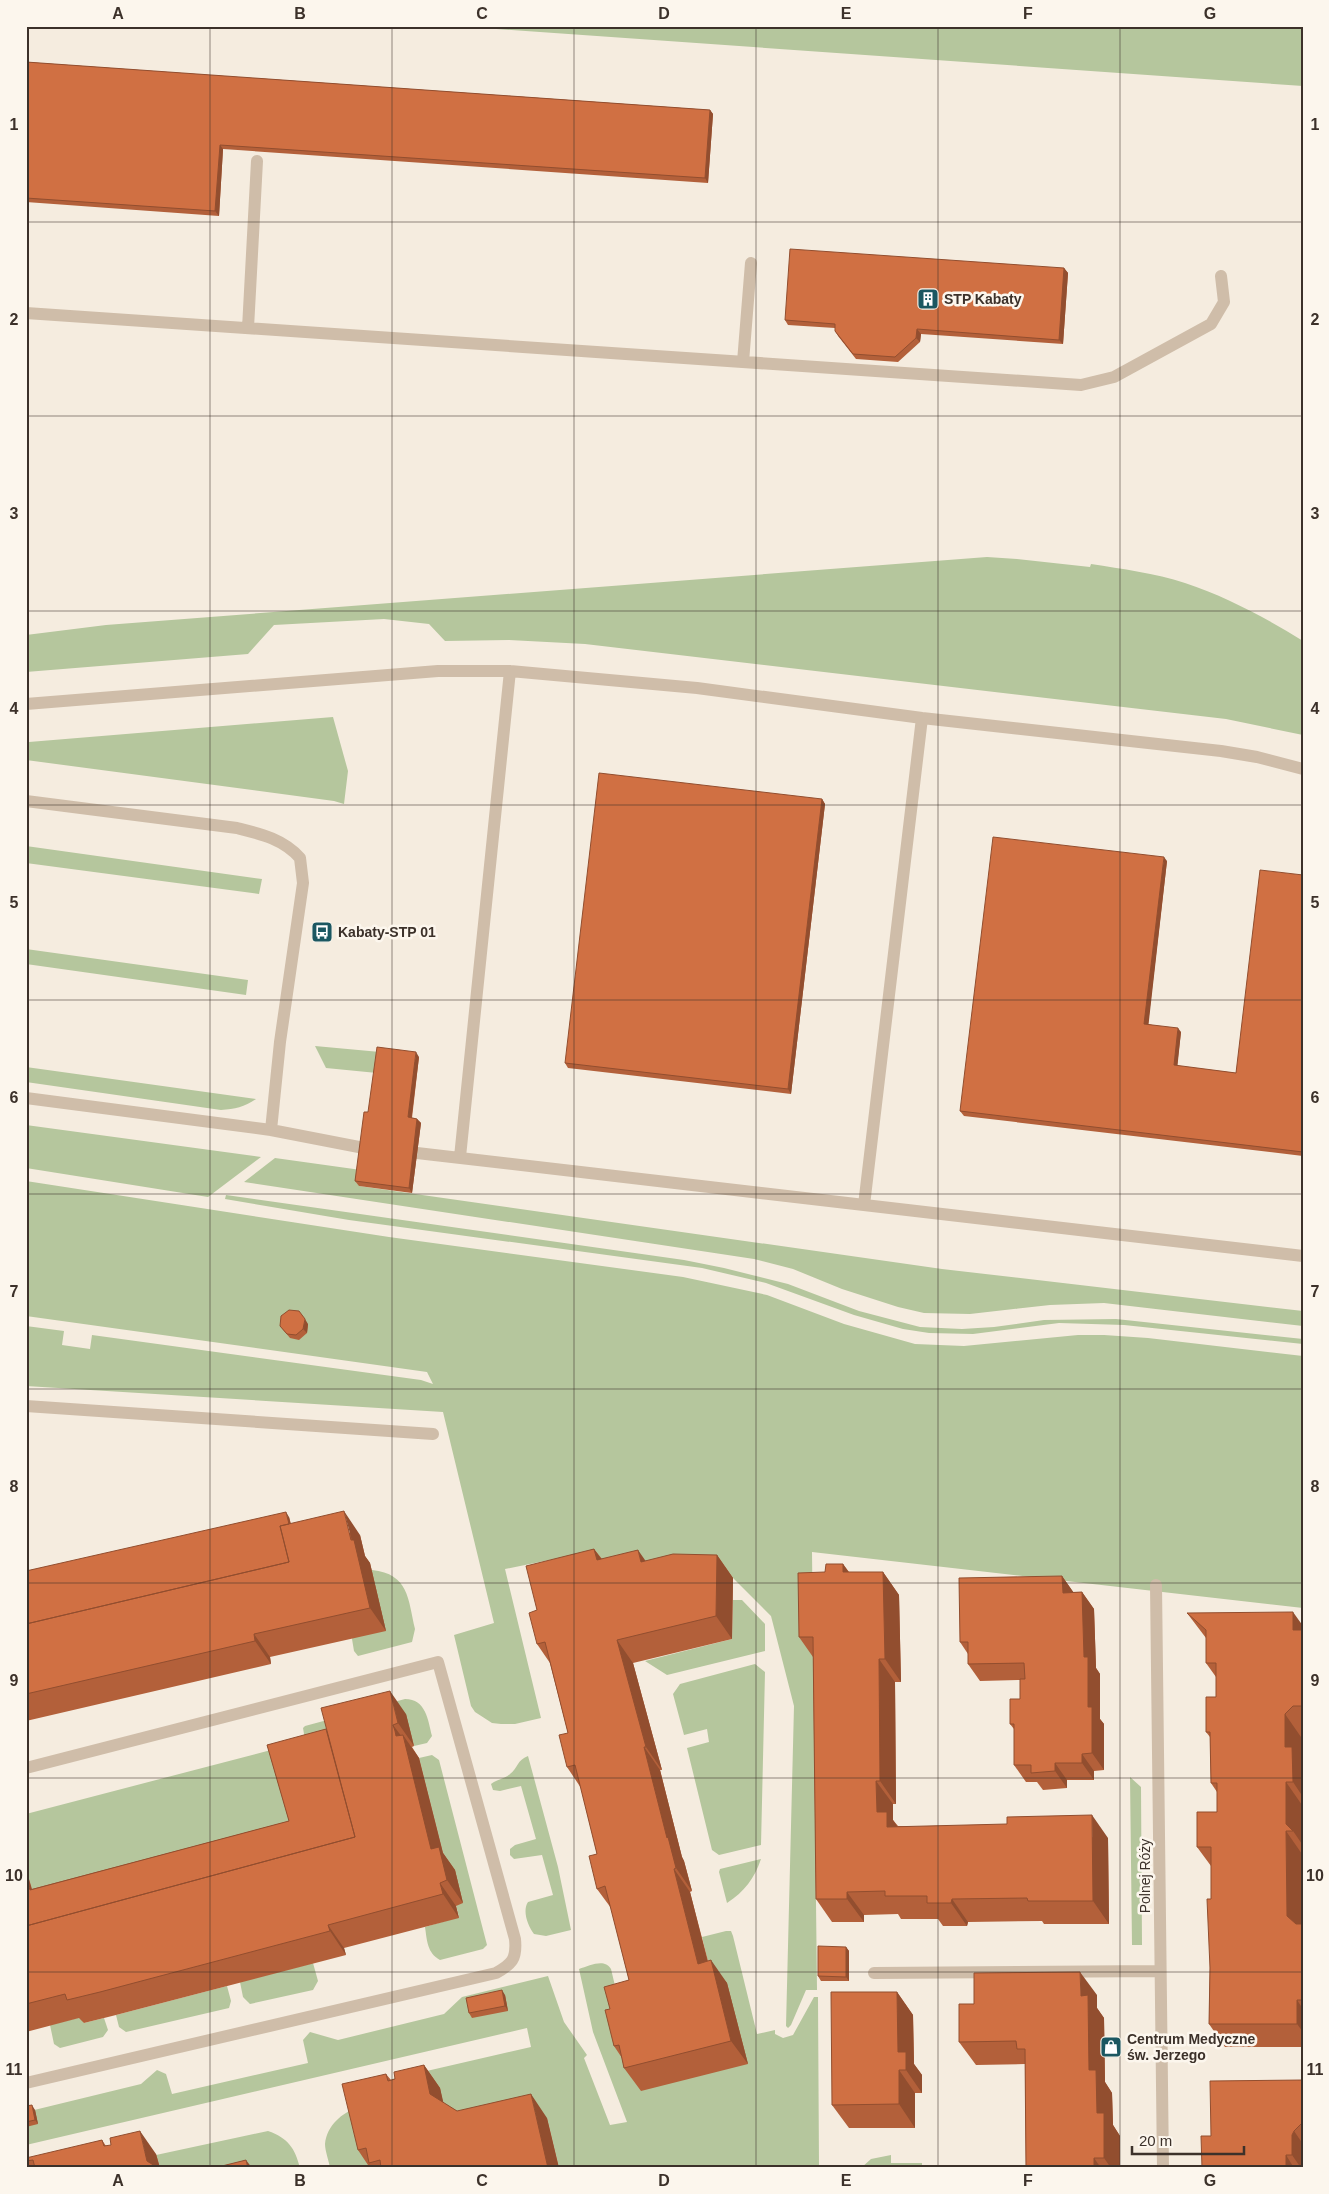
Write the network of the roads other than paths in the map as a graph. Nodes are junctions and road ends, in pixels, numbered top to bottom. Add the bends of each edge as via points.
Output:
1 (257, 160) dead end
2 (751, 263) dead end
3 (1221, 276) dead end
4 (26, 313) edge
5 (248, 328) junction
6 (743, 362) junction
7 (510, 671) junction
8 (26, 704) edge
9 (922, 718) junction
10 (1303, 769) edge
11 (26, 801) edge
12 (26, 1098) edge
13 (271, 1130) junction
14 (364, 1148) edge
15 (417, 1153) dead end
16 (460, 1157) junction
17 (864, 1205) junction
18 (1303, 1256) edge
19 (26, 1406) edge
20 (433, 1434) dead end
21 (1156, 1585) dead end
22 (26, 1768) edge
23 (1160, 1971) junction
24 (874, 1973) dead end
25 (26, 2083) edge
26 (1162, 2168) edge

1 - 5 street
2 - 6 street
3 - 6 street via 1224,302 1211,324 1114,377 1081,385
4 - 5 street
5 - 6 street
7 - 8 street via 438,671
7 - 9 street via 697,688
7 - 16 street
9 - 10 street via 1220,751
9 - 17 street
11 - 13 street via 238,828 282,842 300,858 303,883
12 - 13 street
13 - 14 street
15 - 16 street
16 - 17 street
17 - 18 street
19 - 20 street
21 - 23 street, Polnej Róży
22 - 25 street via 438,1662 516,1951 511,1965 496,1973
23 - 24 street
23 - 26 street, Polnej Róży

